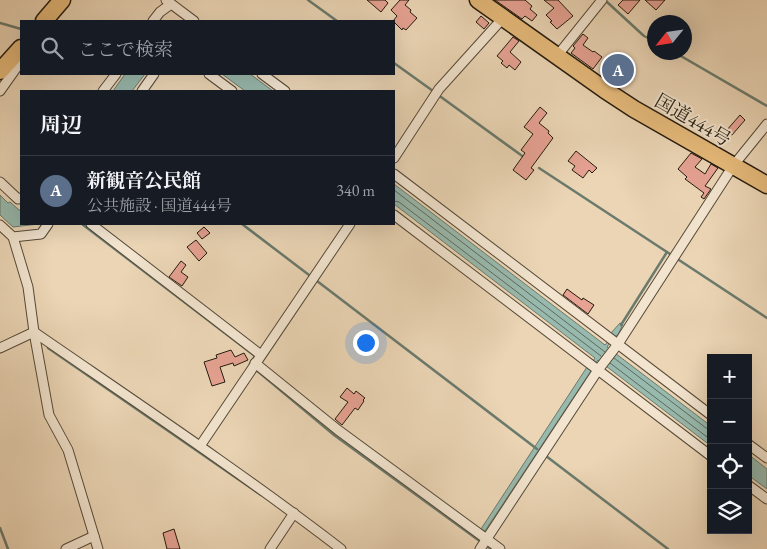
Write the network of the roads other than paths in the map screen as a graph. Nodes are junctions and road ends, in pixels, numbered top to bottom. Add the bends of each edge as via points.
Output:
1 (62, 0) edge
2 (478, 0) edge
3 (602, 0) edge
4 (168, 2) edge
5 (503, 18) junction
6 (45, 20) edge
7 (155, 20) edge
8 (193, 20) edge
9 (20, 49) edge
10 (556, 56) junction
11 (20, 57) edge
12 (0, 71) edge
13 (115, 75) edge
14 (153, 75) edge
15 (210, 75) edge
16 (263, 75) edge
17 (104, 90) edge
18 (143, 90) edge
19 (231, 90) edge
20 (284, 90) edge
21 (0, 91) edge
22 (767, 124) edge
23 (395, 156) edge
24 (733, 166) junction
25 (395, 175) edge
26 (0, 182) edge
27 (767, 185) edge
28 (20, 198) edge
29 (395, 215) edge
30 (0, 225) edge
31 (47, 225) edge
32 (92, 225) edge
33 (349, 225) edge
34 (13, 237) junction
35 (34, 332) junction
36 (614, 343) junction
37 (0, 348) edge
38 (261, 355) junction
39 (255, 363) junction
40 (596, 367) junction
41 (707, 412) edge
42 (200, 446) junction
43 (752, 447) edge
44 (707, 453) edge
45 (767, 458) edge
46 (752, 488) edge
47 (767, 499) edge
48 (294, 513) junction
49 (94, 536) junction
50 (482, 536) junction
51 (66, 549) edge
52 (98, 549) edge
53 (270, 549) edge
54 (341, 549) edge
55 (480, 549) edge
56 (500, 549) edge

1 - 6 highway
2 - 5 highway, 国道444号
3 - 10 street
4 - 7 street
4 - 8 street
5 - 10 highway, 国道444号
5 - 23 street via 439,89
9 - 12 highway
10 - 24 highway, 国道444号 via 634,109
11 - 21 street
13 - 17 street
14 - 18 street
15 - 19 street
16 - 20 street
22 - 24 street
24 - 27 highway, 国道444号
24 - 36 street
25 - 36 street
26 - 28 street via 8,194
29 - 40 street
30 - 34 street
31 - 34 street via 41,234
32 - 38 street
33 - 38 street
34 - 35 street via 28,288
35 - 37 street
35 - 42 street
35 - 49 street via 49,415 68,450
36 - 40 street
36 - 41 street
38 - 39 street
39 - 42 street
39 - 50 street via 338,430
40 - 44 street
40 - 50 street
42 - 48 street
43 - 45 street
46 - 47 street
48 - 53 street
48 - 54 street
49 - 51 street
49 - 52 street
50 - 55 street
50 - 56 street

